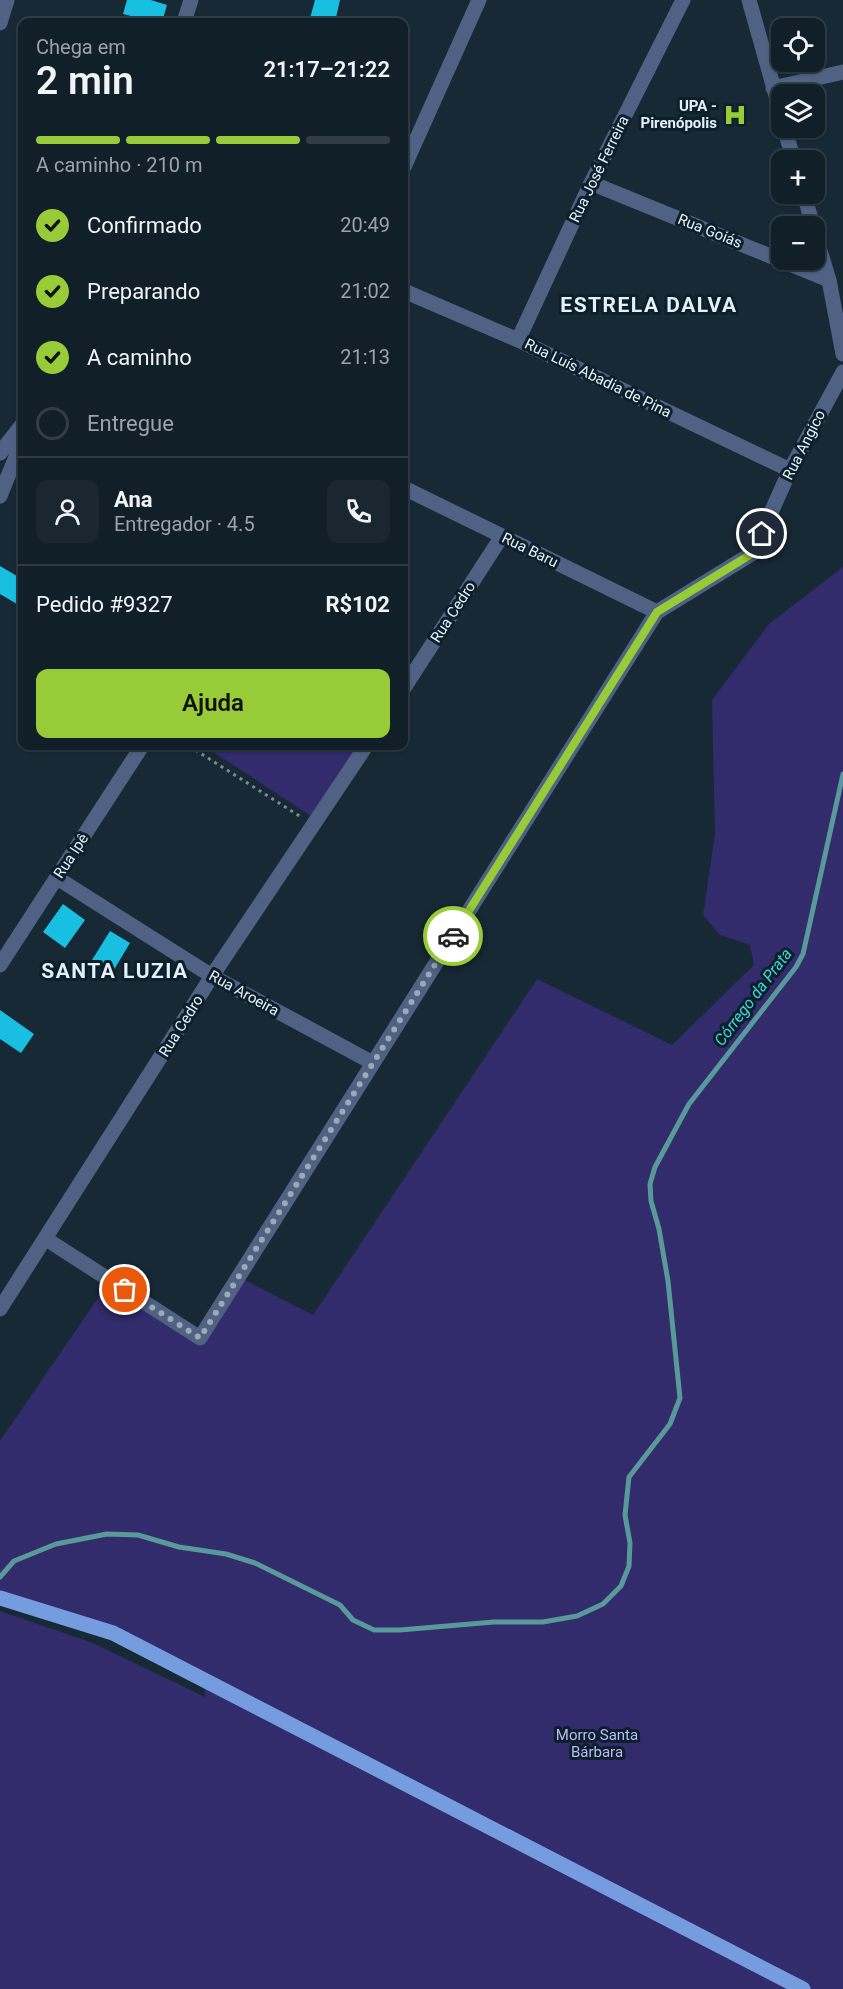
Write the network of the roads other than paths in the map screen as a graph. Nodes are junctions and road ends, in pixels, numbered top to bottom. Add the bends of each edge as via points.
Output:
1 (7, 0) edge
2 (191, 0) edge
3 (479, 0) edge
4 (683, 0) edge
5 (749, 0) edge
6 (185, 18) edge
7 (0, 23) edge
8 (843, 72) edge
9 (772, 84) edge
10 (790, 84) edge
11 (408, 158) edge
12 (591, 183) junction
13 (825, 267) edge
14 (829, 280) junction
15 (408, 293) edge
16 (518, 340) junction
17 (843, 354) edge
18 (843, 372) edge
19 (18, 430) edge
20 (18, 452) edge
21 (0, 453) edge
22 (790, 471) junction
23 (408, 490) edge
24 (0, 495) edge
25 (502, 536) junction
26 (657, 612) junction
27 (408, 682) edge
28 (139, 750) edge
29 (363, 750) edge
30 (57, 878) junction
31 (0, 965) edge
32 (212, 976) junction
33 (373, 1063) junction
34 (46, 1239) junction
35 (0, 1309) edge
36 (0, 1598) edge
37 (802, 1989) edge

1 - 7 street
2 - 6 street
3 - 11 street
4 - 12 street, Rua José Ferreira
5 - 9 street
8 - 10 street
12 - 14 street, Rua Goiás
12 - 16 street, Rua José Ferreira
13 - 14 street
14 - 17 street
15 - 16 street, Rua Luís Abadia de Pina
16 - 22 street, Rua Luís Abadia de Pina
18 - 22 street, Rua Angico
19 - 21 street
20 - 24 street
22 - 26 street, Rua Angico via 753,553
23 - 25 street, Rua Baru
25 - 26 street, Rua Baru
25 - 27 street, Rua Cedro
26 - 33 street, Rua Angico
28 - 30 street, Rua Ipê
29 - 32 street, Rua Cedro
30 - 31 street, Rua Ipê
30 - 32 street, Rua Aroeira
32 - 33 street, Rua Aroeira
32 - 34 street, Rua Cedro
33 - 34 street, Rua Angico via 200,1338
34 - 35 street, Rua Cedro
36 - 37 main road via 113,1634

